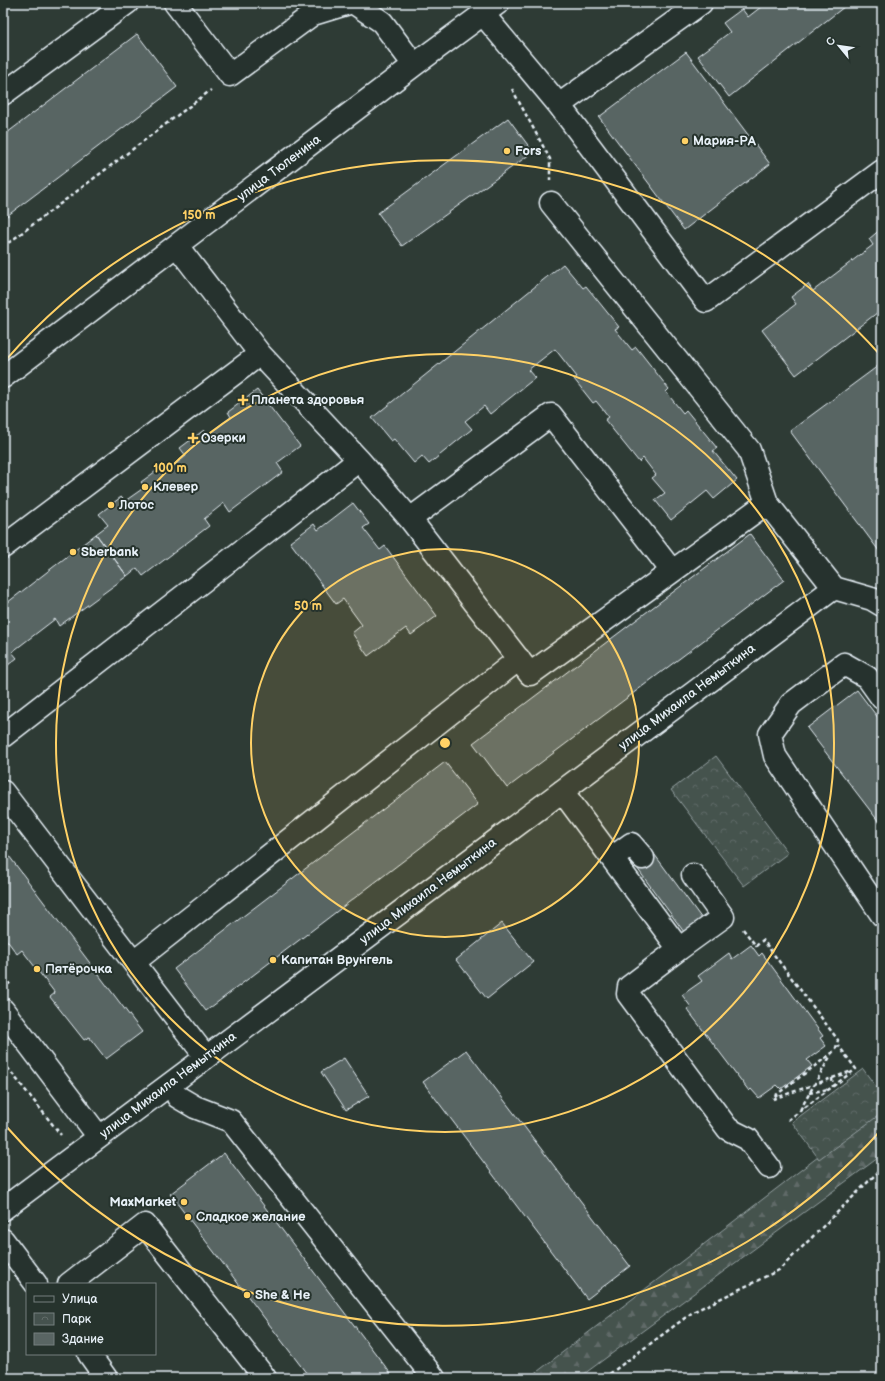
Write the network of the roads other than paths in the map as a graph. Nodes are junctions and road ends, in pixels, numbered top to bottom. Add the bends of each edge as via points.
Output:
1 (127, 3) edge
2 (176, 3) edge
3 (349, 3) edge
4 (354, 3) edge
5 (701, 3) edge
6 (490, 8) edge
7 (414, 64) junction
8 (3, 94) edge
9 (559, 105) junction
10 (882, 170) edge
11 (551, 203) road end
12 (177, 246) junction
13 (260, 354) junction
14 (3, 377) edge
15 (359, 460) junction
16 (767, 503) junction
17 (410, 519) junction
18 (3, 547) edge
19 (672, 571) junction
20 (834, 588) junction
21 (882, 605) edge
22 (519, 659) junction
23 (882, 698) edge
24 (3, 736) edge
25 (562, 791) junction
26 (3, 792) edge
27 (612, 858) junction
28 (643, 858) dead end
29 (693, 875) dead end
30 (882, 915) edge
31 (679, 949) junction
32 (134, 962) junction
33 (3, 1010) edge
34 (206, 1057) junction
35 (178, 1097) dead end
36 (100, 1136) junction
37 (769, 1167) dead end
38 (3, 1209) edge
39 (3, 1240) edge
40 (35, 1283) edge
41 (70, 1283) edge
42 (89, 1355) edge
43 (106, 1378) edge
44 (265, 1378) edge
45 (434, 1378) edge

1 - 8 street
2 - 3 street via 230,75 313,14
4 - 7 street via 382,22
5 - 9 street
6 - 7 street, улица Тюленина
6 - 9 street
7 - 12 street, улица Тюленина
9 - 10 street via 706,302
11 - 16 street via 750,450
12 - 13 street
12 - 14 street, улица Тюленина
13 - 15 street
13 - 18 street
15 - 17 street
15 - 24 street
16 - 19 street
16 - 20 street
17 - 19 street via 551,415
17 - 22 street
19 - 22 street via 530,674
20 - 21 street via 872,599
20 - 25 street, улица Михаила Немыткина
22 - 32 street
23 - 30 street via 867,677 844,664 791,704 770,734 775,756
25 - 27 street
25 - 34 street, улица Михаила Немыткина
26 - 32 street
27 - 28 street via 631,844
27 - 31 street
29 - 31 street via 723,916
31 - 37 street via 629,987 628,994 728,1129 748,1139
32 - 34 street
33 - 36 street
34 - 36 street, улица Михаила Немыткина
35 - 45 street via 231,1122
36 - 38 street, улица Михаила Немыткина
39 - 40 street
41 - 44 street via 145,1225
42 - 43 street

